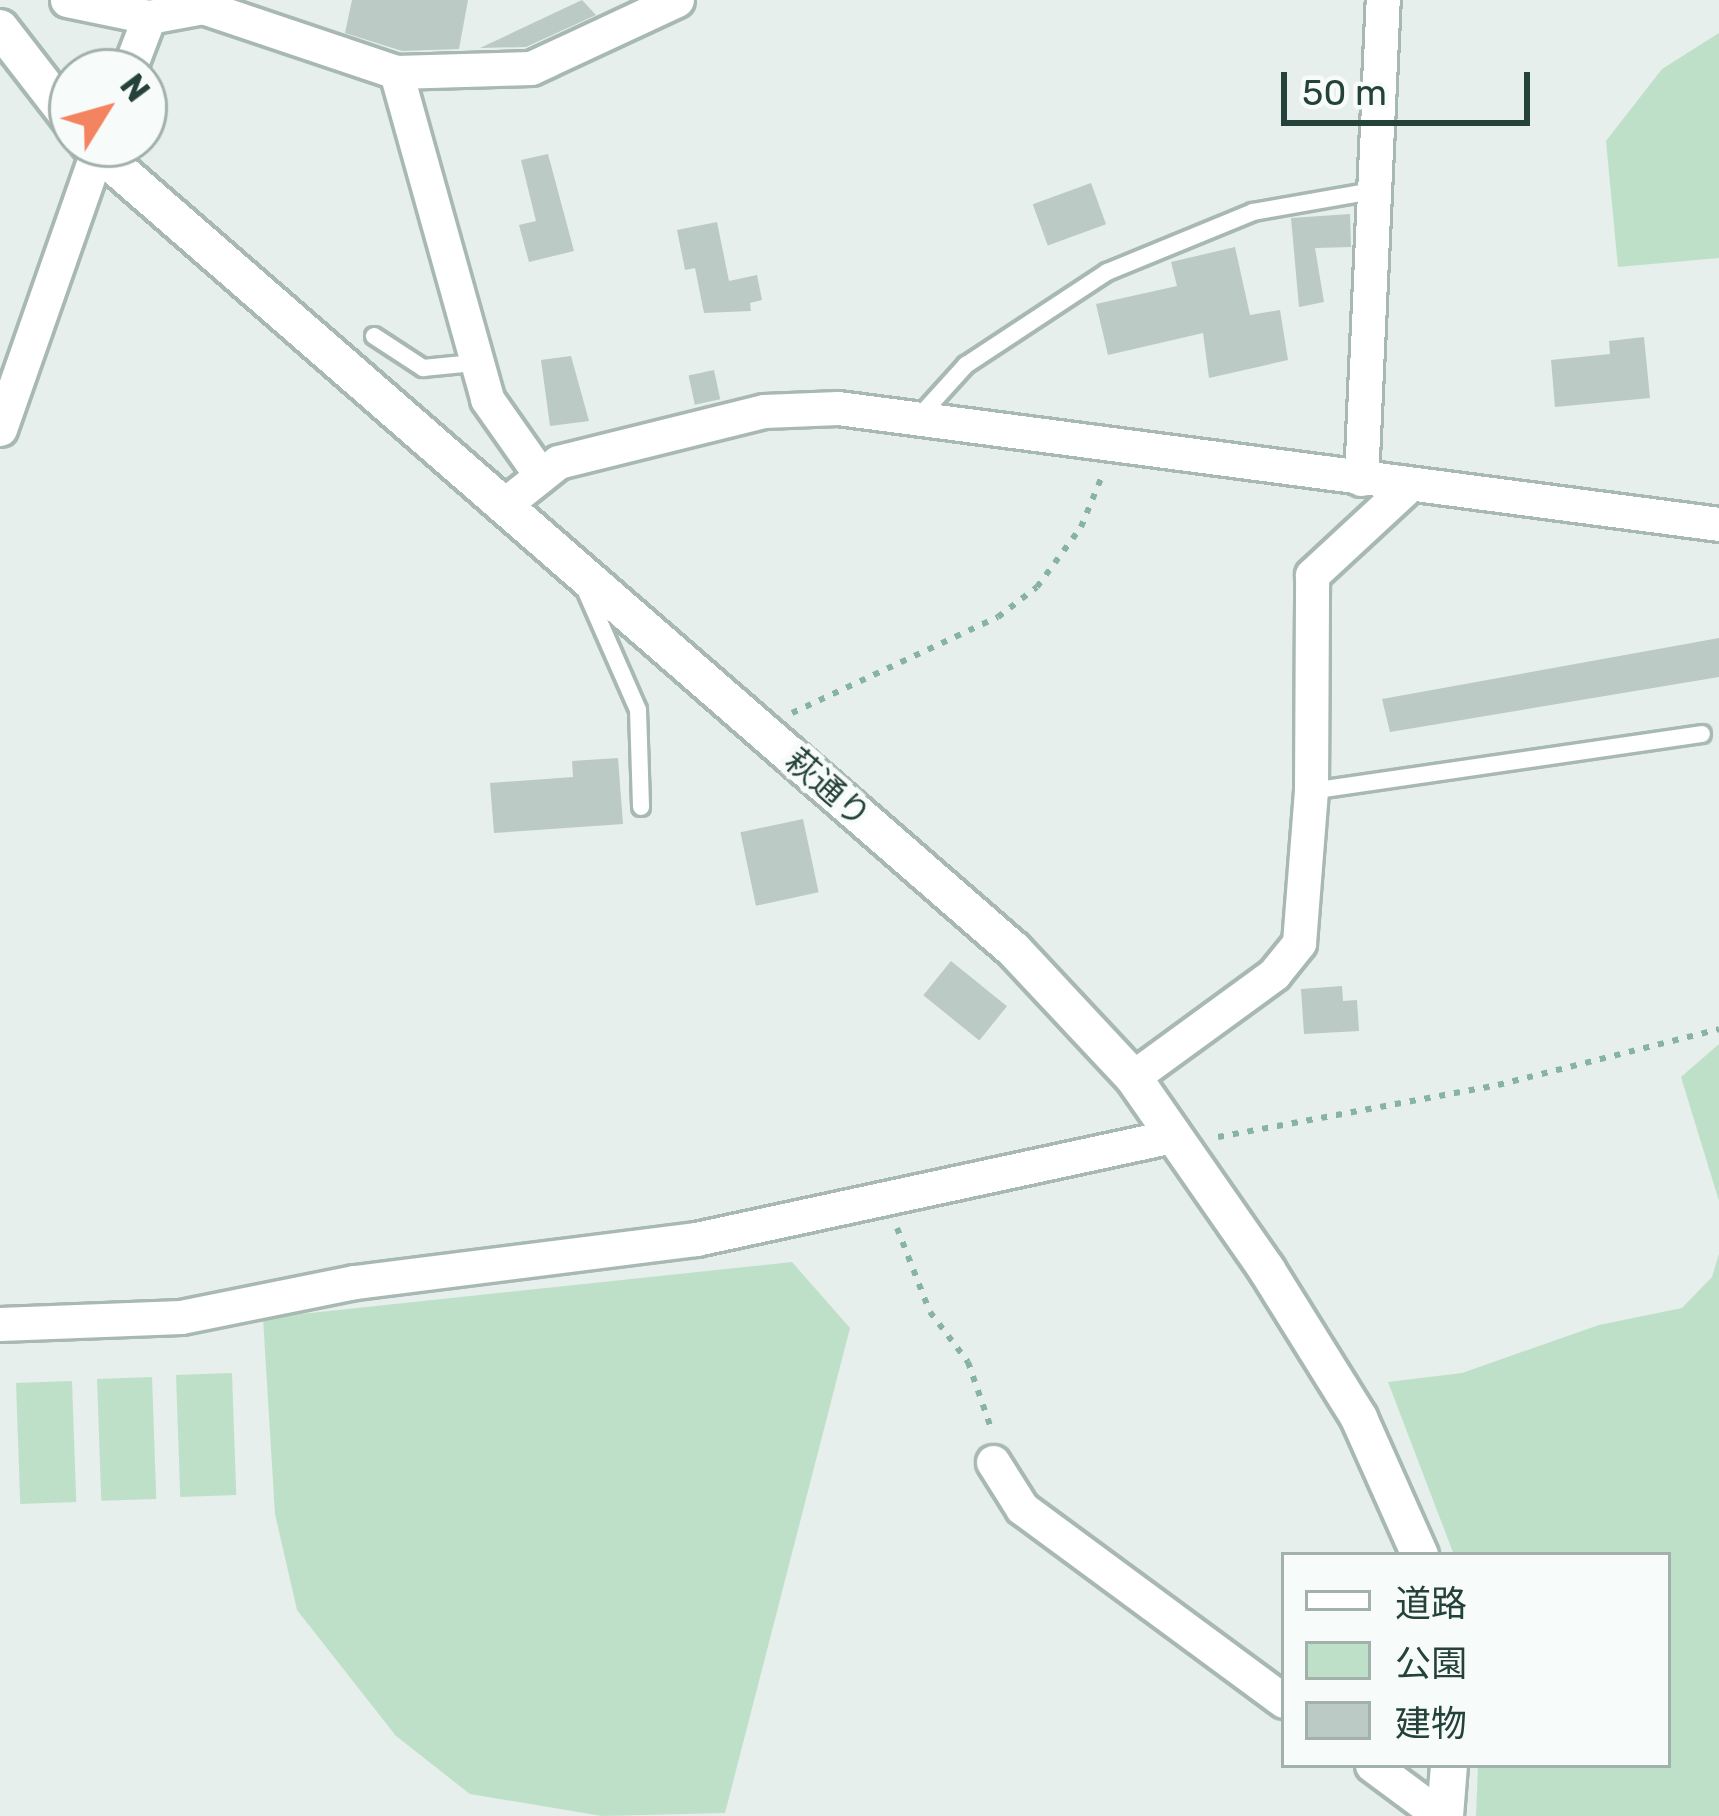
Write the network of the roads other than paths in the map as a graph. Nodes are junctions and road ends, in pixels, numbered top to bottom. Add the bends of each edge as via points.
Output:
1 (67, 0) edge
2 (677, 0) edge
3 (1383, 0) edge
4 (205, 3) edge
5 (149, 17) junction
6 (0, 28) edge
7 (137, 48) edge
8 (396, 72) junction
9 (48, 91) edge
10 (88, 168) edge
11 (119, 168) edge
12 (1378, 190) junction
13 (374, 336) dead end
14 (474, 362) junction
15 (917, 419) junction
16 (0, 429) edge
17 (538, 473) junction
18 (1361, 479) junction
19 (1406, 487) junction
20 (503, 505) junction
21 (1719, 524) edge
22 (578, 571) junction
23 (1702, 734) dead end
24 (1311, 791) junction
25 (641, 807) dead end
26 (1133, 1077) junction
27 (1175, 1140) junction
28 (0, 1324) edge
29 (993, 1462) road end
30 (1419, 1552) edge
31 (1281, 1699) edge
32 (1376, 1768) edge
33 (1449, 1768) edge
34 (1443, 1816) edge

1 - 5 street
2 - 8 street via 531,68
3 - 12 street
4 - 5 street
4 - 8 street
5 - 7 street
6 - 9 street
8 - 14 street
10 - 16 street
11 - 20 street, 萩通り
12 - 15 lane via 1252,212 1107,272 966,365
12 - 18 street
13 - 14 lane via 424,368
14 - 17 street via 505,433
15 - 17 street via 838,408 764,411
15 - 18 street
17 - 20 street
18 - 19 street
19 - 21 street
19 - 24 street via 1312,575
20 - 22 street, 萩通り
22 - 25 lane via 638,710
22 - 26 street, 萩通り via 1014,950
23 - 24 lane
24 - 26 street via 1292,954
26 - 27 street, 萩通り
27 - 28 street via 696,1239 355,1282 182,1317
27 - 30 street, 萩通り via 1359,1418
29 - 31 street via 1022,1508
32 - 34 street
33 - 34 street

